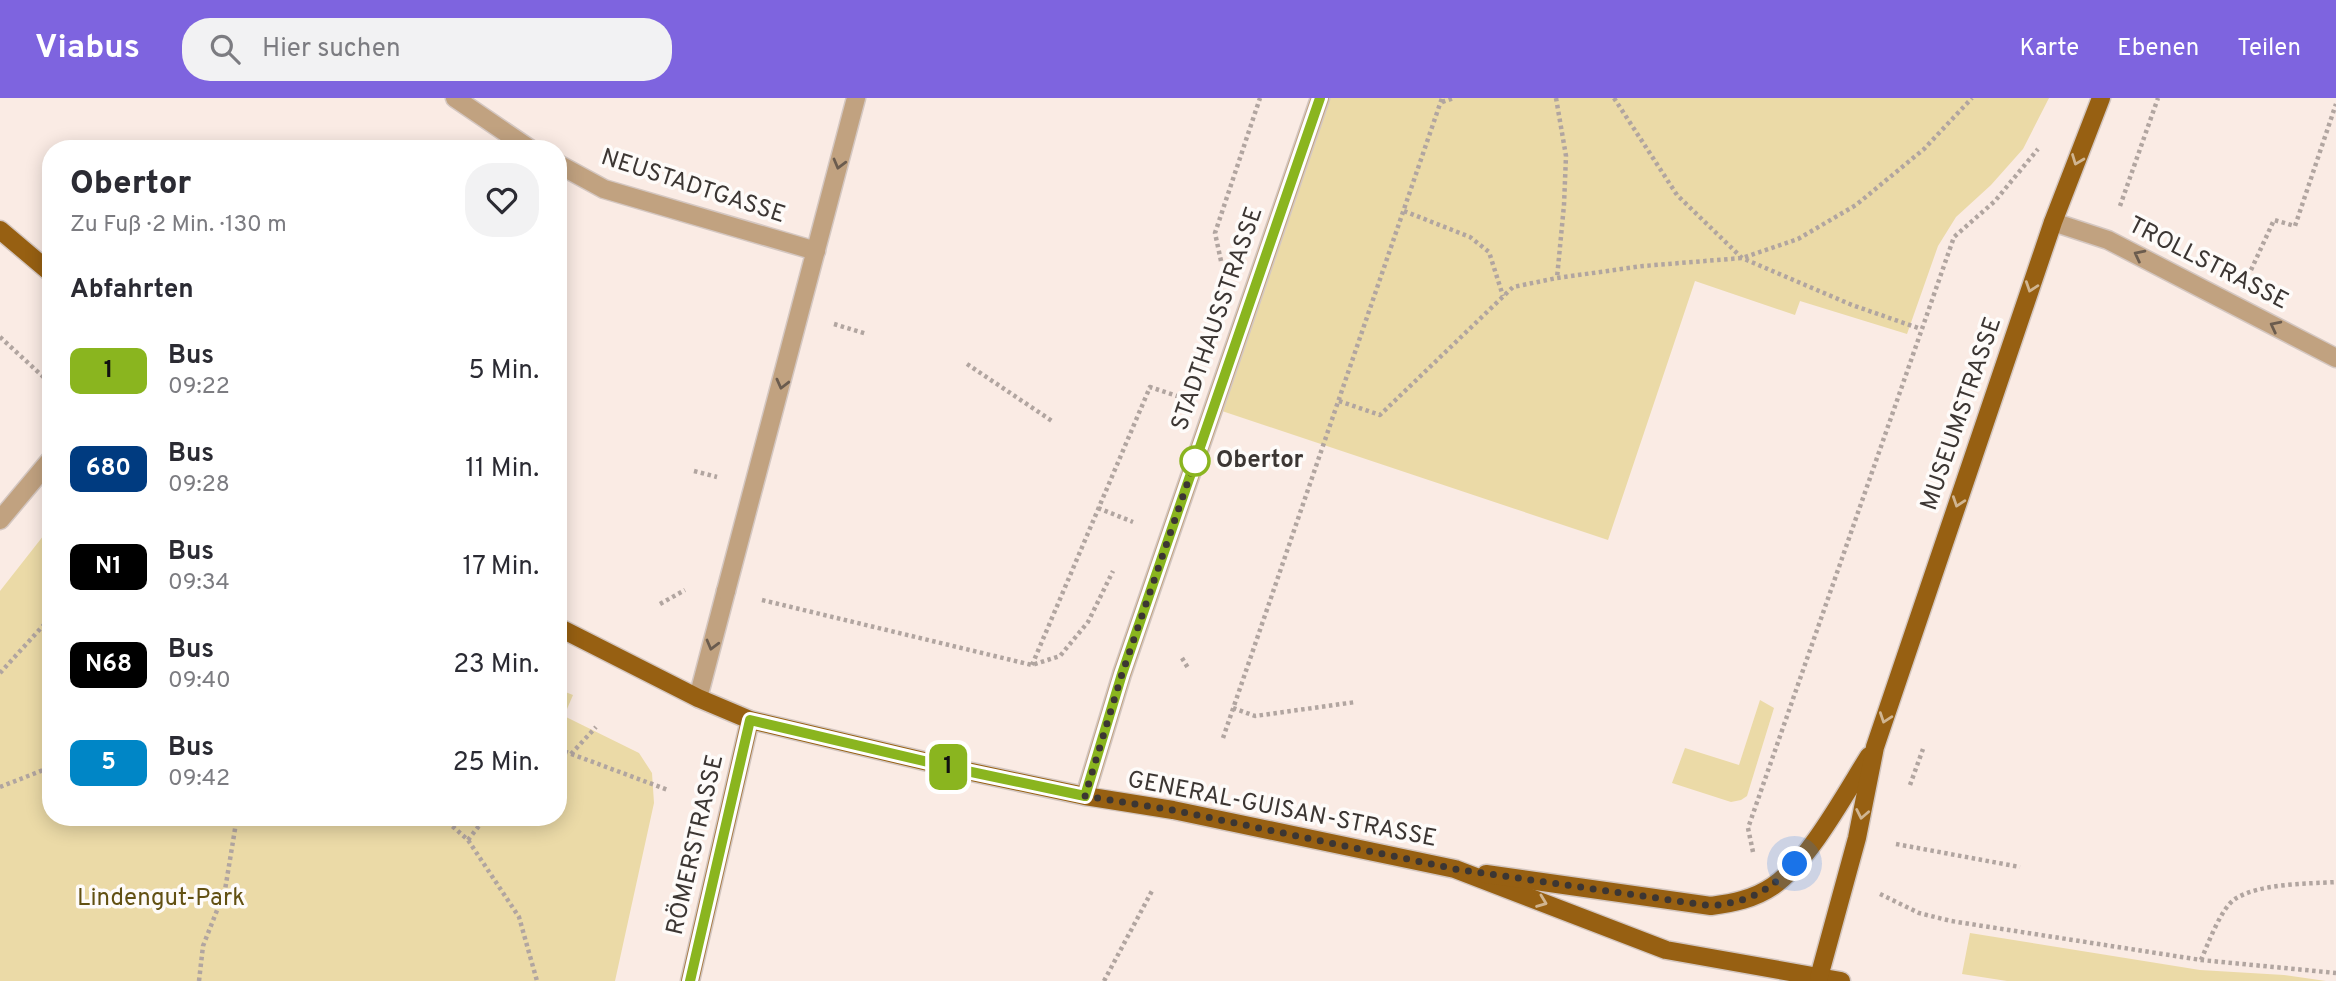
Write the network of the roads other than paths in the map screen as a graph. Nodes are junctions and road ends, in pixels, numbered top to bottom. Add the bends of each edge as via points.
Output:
1 (455, 98) edge
2 (856, 98) edge
3 (1320, 98) edge
4 (2101, 98) edge
5 (517, 140) edge
6 (567, 169) edge
7 (2053, 222) junction
8 (0, 230) edge
9 (816, 251) junction
10 (42, 265) edge
11 (2336, 358) edge
12 (42, 470) edge
13 (0, 520) edge
14 (567, 632) edge
15 (698, 698) junction
16 (750, 720) junction
17 (1875, 747) junction
18 (1085, 796) junction
19 (1455, 869) junction
20 (1818, 979) edge
21 (690, 981) edge
22 (1841, 981) edge

1 - 5 street
2 -> 9 street
3 - 18 street, STADTHAUSSTRASSE via 1122,674
4 -> 7 main road, MUSEUMSTRASSE
6 - 9 street, NEUSTADTGASSE via 604,189
11 -> 7 street, TROLLSTRASSE via 2108,240
7 -> 17 main road, MUSEUMSTRASSE
8 - 10 main road
9 -> 15 street
12 - 13 street
14 - 15 main road, GENERAL-GUISAN-STRASSE
15 - 16 main road, GENERAL-GUISAN-STRASSE
16 - 18 main road, GENERAL-GUISAN-STRASSE
16 - 21 main road, RÖMERSTRASSE
17 - 19 main road via 1814,842 1773,886 1742,901 1712,906
17 -> 20 main road via 1857,838
18 - 19 main road, GENERAL-GUISAN-STRASSE
19 -> 20 main road, GENERAL-GUISAN-STRASSE via 1666,950
20 - 22 main road, GENERAL-GUISAN-STRASSE

